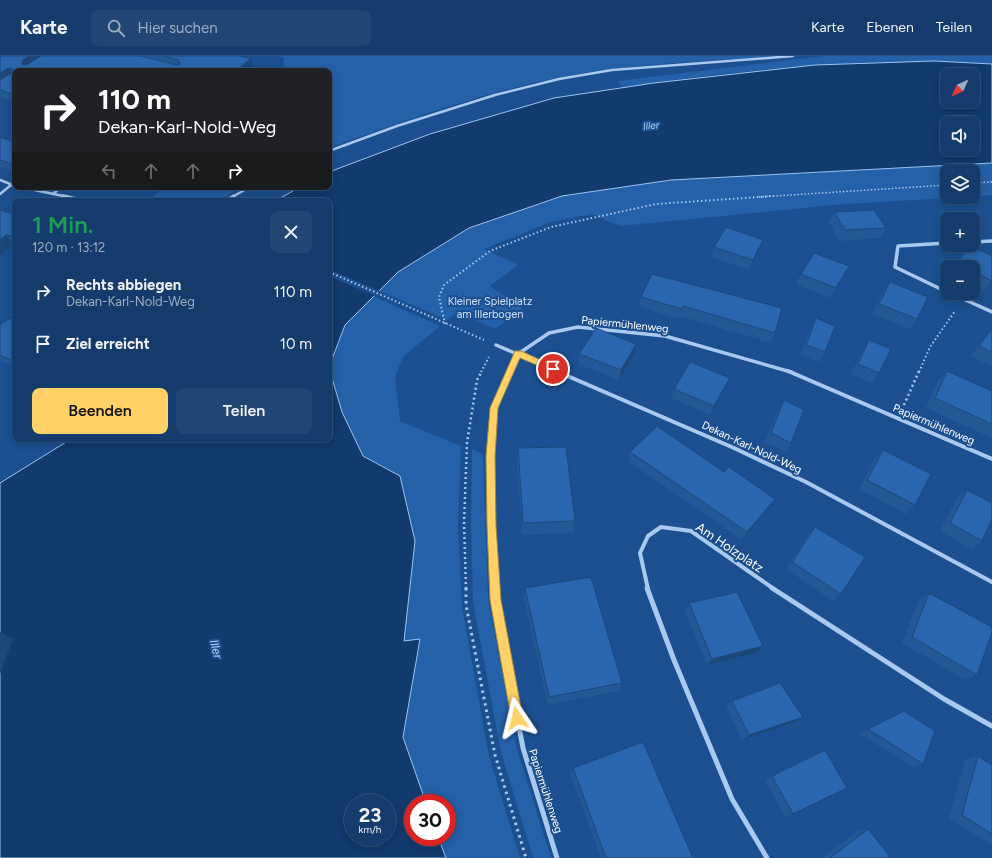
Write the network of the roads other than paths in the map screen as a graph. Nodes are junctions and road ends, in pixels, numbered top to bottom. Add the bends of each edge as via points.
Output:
1 (793, 56) edge
2 (332, 150) edge
3 (0, 180) edge
4 (12, 185) edge
5 (12, 186) edge
6 (34, 190) edge
7 (58, 190) edge
8 (245, 190) edge
9 (0, 194) edge
10 (53, 194) junction
11 (71, 198) edge
12 (231, 198) edge
13 (992, 241) edge
14 (980, 242) edge
15 (940, 243) edge
16 (940, 289) edge
17 (965, 300) edge
18 (992, 312) edge
19 (496, 345) road end
20 (518, 354) junction
21 (992, 459) edge
22 (992, 582) edge
23 (992, 726) edge
24 (557, 858) edge
25 (768, 858) edge

1 - 2 street via 719,64 675,64 612,70 559,79 495,95
3 - 4 street
5 - 9 street
6 - 10 street
7 - 10 street
8 - 12 street
10 - 11 street
13 - 14 street
15 - 16 street via 898,246 894,267
17 - 18 street
19 - 20 street, Dekan-Karl-Nold-Weg
20 - 21 street, Papiermühlenweg via 549,333 578,327 665,336 798,374
20 - 22 street, Dekan-Karl-Nold-Weg via 806,482
20 - 24 street, Papiermühlenweg via 494,408 491,456 496,600 522,748
23 - 25 street, Am Holzplatz via 944,699 785,596 691,531 661,527 648,536 640,553 647,587 674,660 732,799

